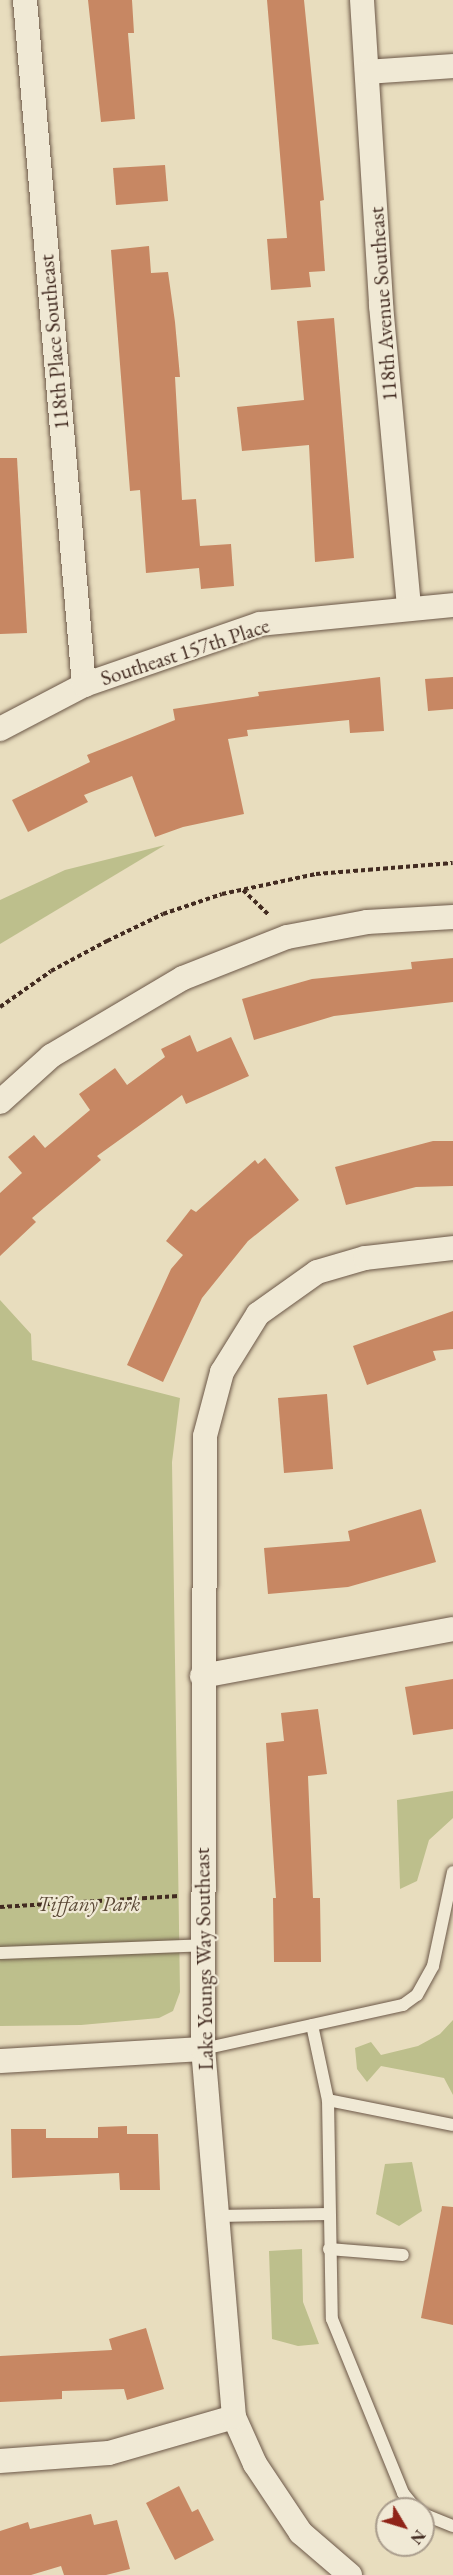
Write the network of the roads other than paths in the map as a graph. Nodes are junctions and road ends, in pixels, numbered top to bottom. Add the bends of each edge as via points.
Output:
1 (25, 0) edge
2 (362, 0) edge
3 (453, 66) edge
4 (368, 72) junction
5 (453, 605) edge
6 (409, 608) junction
7 (84, 685) junction
8 (0, 729) edge
9 (453, 917) edge
10 (0, 1102) edge
11 (453, 1248) edge
12 (453, 1629) edge
13 (202, 1676) junction
14 (453, 1872) edge
15 (204, 1944) junction
16 (0, 1953) edge
17 (312, 2025) junction
18 (203, 2049) junction
19 (0, 2061) edge
20 (328, 2100) junction
21 (453, 2125) edge
22 (329, 2214) junction
23 (217, 2216) junction
24 (329, 2249) junction
25 (403, 2256) dead end
26 (234, 2417) junction
27 (0, 2461) edge
28 (406, 2497) edge
29 (435, 2519) edge
30 (453, 2526) edge
31 (350, 2575) edge

1 - 7 street, 118th Place Southeast
2 - 4 street, 118th Avenue Southeast
3 - 4 street
4 - 6 street, 118th Avenue Southeast via 381,305
5 - 6 street, Southeast 157th Place
6 - 7 street, Southeast 157th Place via 260,624
7 - 8 street, Southeast 157th Place
9 - 10 street via 367,922 288,937 183,978 106,1020 51,1056
11 - 13 street, Lake Youngs Way Southeast via 365,1258 317,1272 258,1314 222,1372 207,1425
12 - 13 street
13 - 15 street, Lake Youngs Way Southeast
14 - 17 lane via 433,1966 417,1995 403,2005
15 - 16 lane
15 - 18 street, Lake Youngs Way Southeast
17 - 18 lane
17 - 20 lane
18 - 19 street
18 - 23 street, Lake Youngs Way Southeast
20 - 21 lane
20 - 22 lane
22 - 23 lane
22 - 24 lane
23 - 26 street, Lake Youngs Way Southeast
24 - 25 lane
24 - 28 lane via 336,2335
26 - 27 street via 109,2453
26 - 31 street, Lake Youngs Way Southeast via 255,2464 301,2533
29 - 30 lane

